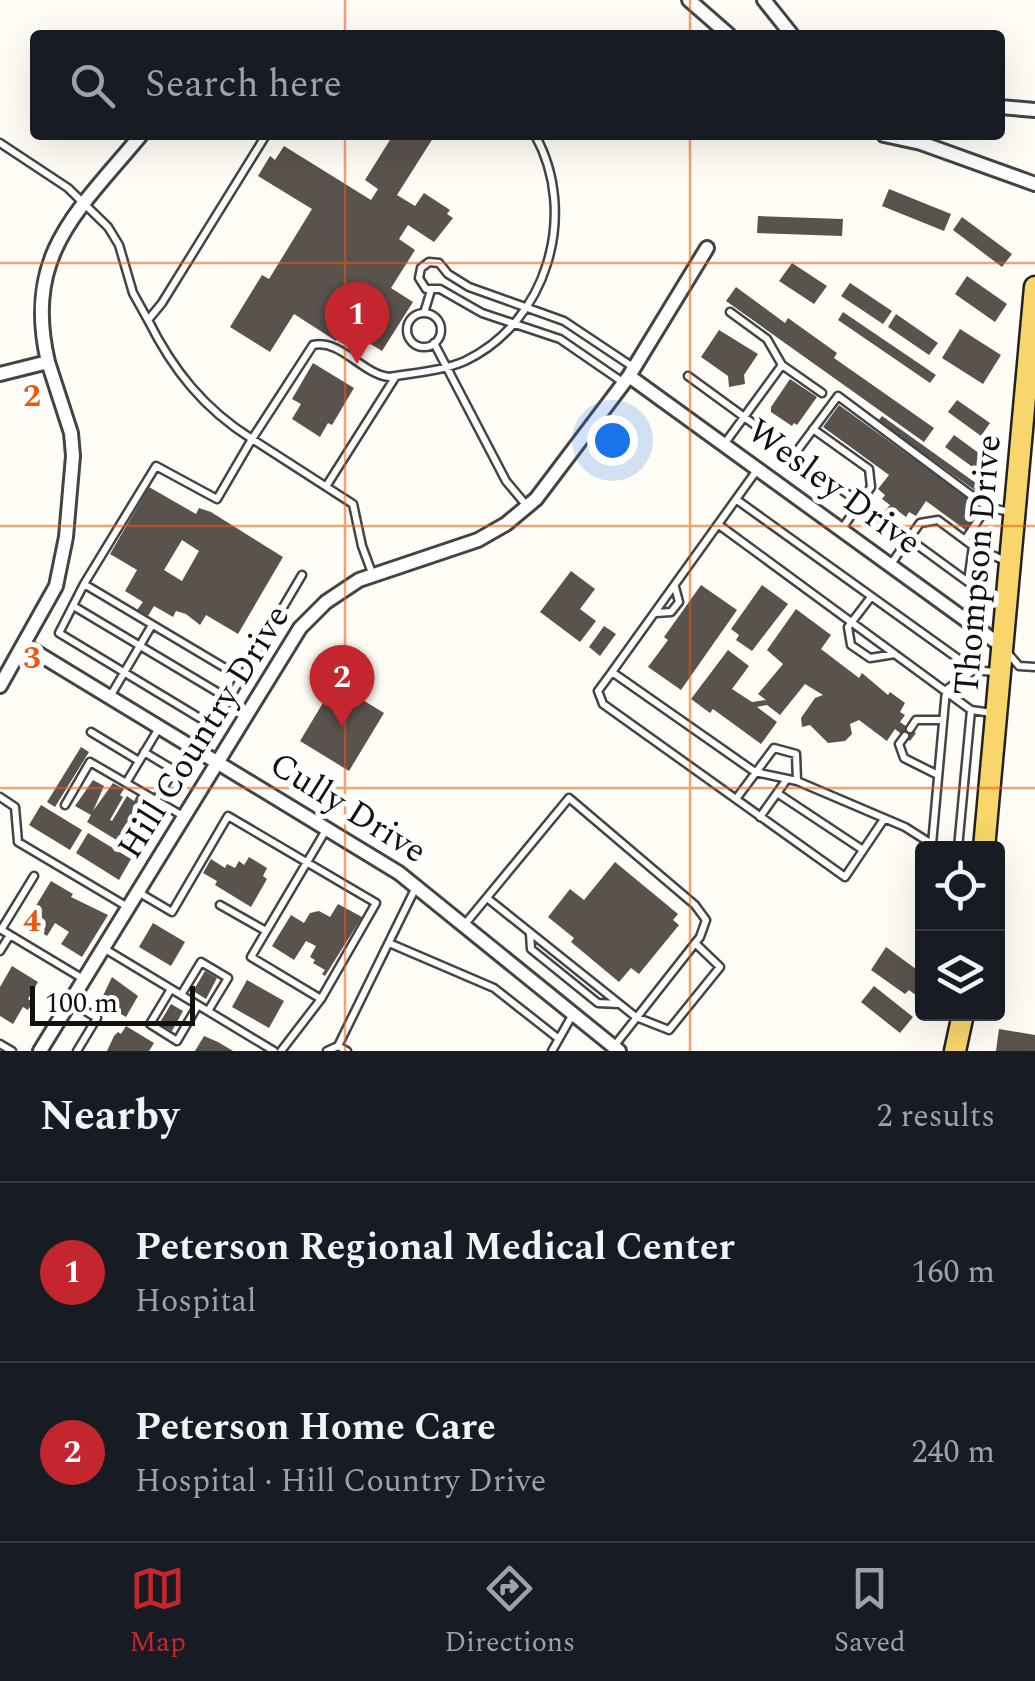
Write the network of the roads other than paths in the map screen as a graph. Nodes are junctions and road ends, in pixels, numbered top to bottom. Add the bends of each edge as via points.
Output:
1 (689, 0) edge
2 (764, 0) edge
3 (723, 30) edge
4 (788, 30) edge
5 (1005, 108) edge
6 (1035, 110) edge
7 (138, 140) edge
8 (263, 140) edge
9 (537, 140) edge
10 (907, 140) edge
11 (0, 143) edge
12 (1035, 184) edge
13 (85, 202) junction
14 (707, 248) dead end
15 (1035, 287) edge
16 (430, 290) junction
17 (1034, 301) edge
18 (526, 308) junction
19 (730, 312) dead end
20 (424, 313) junction
21 (148, 320) junction
22 (515, 322) junction
23 (434, 344) junction
24 (48, 362) junction
25 (782, 365) junction
26 (447, 367) junction
27 (0, 374) edge
28 (629, 375) junction
29 (396, 376) junction
30 (688, 376) dead end
31 (822, 393) dead end
32 (743, 417) junction
33 (813, 429) junction
34 (252, 439) junction
35 (724, 444) junction
36 (784, 446) dead end
37 (758, 469) junction
38 (327, 485) junction
39 (737, 500) junction
40 (860, 504) junction
41 (528, 507) junction
42 (987, 507) junction
43 (1016, 513) junction
44 (719, 525) junction
45 (842, 530) junction
46 (908, 539) junction
47 (969, 543) junction
48 (1011, 563) junction
49 (890, 565) junction
50 (372, 573) junction
51 (302, 576) dead end
52 (84, 584) junction
53 (871, 598) junction
54 (75, 607) junction
55 (852, 622) junction
56 (152, 624) junction
57 (24, 645) junction
58 (140, 646) junction
59 (1003, 647) junction
60 (896, 654) junction
61 (1035, 667) edge
62 (974, 670) junction
63 (124, 672) junction
64 (612, 672) junction
65 (1001, 672) junction
66 (242, 678) junction
67 (0, 686) edge
68 (946, 690) junction
69 (110, 696) junction
70 (229, 699) junction
71 (971, 710) junction
72 (997, 714) junction
73 (943, 720) junction
74 (159, 726) junction
75 (91, 732) dead end
76 (144, 752) junction
77 (139, 761) junction
78 (217, 762) junction
79 (755, 772) junction
80 (938, 775) junction
81 (787, 779) junction
82 (796, 781) junction
83 (126, 783) junction
84 (777, 793) junction
85 (0, 797) edge
86 (736, 799) junction
87 (156, 800) junction
88 (65, 806) dead end
89 (184, 816) junction
90 (760, 817) junction
91 (884, 819) junction
92 (327, 829) junction
93 (927, 841) edge
94 (935, 841) edge
95 (959, 841) edge
96 (985, 841) edge
97 (864, 850) junction
98 (307, 862) junction
99 (34, 876) dead end
100 (417, 886) junction
101 (138, 892) junction
102 (487, 898) junction
103 (220, 905) dead end
104 (129, 908) junction
105 (464, 924) junction
106 (1, 929) edge
107 (266, 931) junction
108 (530, 931) junction
109 (10, 935) junction
110 (388, 943) junction
111 (695, 944) junction
112 (104, 949) junction
113 (0, 951) edge
114 (85, 980) junction
115 (171, 989) junction
116 (181, 995) junction
117 (320, 999) junction
118 (70, 1002) junction
119 (620, 1004) junction
120 (198, 1005) junction
121 (208, 1011) junction
122 (573, 1014) junction
123 (636, 1017) junction
124 (961, 1021) edge
125 (559, 1039) junction
126 (0, 1044) edge
127 (338, 1046) junction
128 (616, 1048) edge
129 (12, 1051) edge
130 (40, 1051) edge
131 (77, 1051) edge
132 (277, 1051) edge
133 (327, 1051) edge
134 (346, 1051) edge
135 (552, 1051) edge
136 (955, 1051) edge

1 - 3 street
2 - 4 street
5 - 6 street
7 - 13 street
8 - 21 lane
9 - 18 lane via 550,173 554,225 550,257
10 - 12 street
11 - 13 lane
13 - 21 lane via 119,245
13 - 24 street via 66,226 43,283
14 - 28 street, Hill Country Drive
15 - 17 main road, Thompson Drive
16 - 18 lane via 419,272 434,261 478,292
16 - 20 lane
16 - 22 lane
17 - 43 main road, Thompson Drive
18 - 22 lane
18 - 28 lane via 574,326
19 - 25 lane via 768,339
20 - 23 lane via 441,327
20 - 23 lane via 413,317 407,333 417,345
21 - 34 lane via 187,384
22 - 26 lane via 485,348
22 - 28 lane
23 - 26 lane
24 - 27 street
24 - 57 street via 71,433 71,492 56,586
25 - 31 lane
25 - 32 lane
26 - 29 lane
26 - 41 lane via 506,481
28 - 35 street, Wesley Drive
28 - 41 street, Hill Country Drive
29 - 34 lane via 378,375 329,345 313,344
29 - 38 lane
30 - 32 lane
32 - 35 lane
32 - 36 lane
33 - 40 lane via 868,469 871,487
33 - 40 lane via 794,455
33 - 42 lane via 838,396
34 - 38 lane
34 - 52 lane via 216,499 156,466
35 - 37 street, Wesley Drive
37 - 39 lane
37 - 45 street, Wesley Drive
38 - 50 lane via 355,510
39 - 44 lane
39 - 53 lane
40 - 45 lane
40 - 46 lane
41 - 50 street, Hill Country Drive via 478,540
42 - 43 lane
42 - 47 lane
43 - 48 main road, Thompson Drive
44 - 55 lane
44 - 64 lane via 675,586 679,602 670,612 655,613
45 - 49 street, Wesley Drive
46 - 47 lane via 920,523 938,520
46 - 47 lane via 968,582
46 - 49 lane
47 - 48 lane
48 - 59 main road, Thompson Drive
49 - 59 street, Wesley Drive
50 - 78 street, Hill Country Drive via 300,628
51 - 66 lane
52 - 54 lane
52 - 56 lane
53 - 55 lane
53 - 62 lane
54 - 58 lane
54 - 63 lane via 59,633
55 - 60 lane
55 - 60 lane via 851,645 870,658
56 - 58 lane
56 - 66 lane
57 - 67 street
57 - 69 street, Cully Drive
58 - 63 lane
58 - 70 lane
59 - 61 lane via 1018,666
59 - 65 main road, Thompson Drive
60 - 68 lane
62 - 65 lane
62 - 68 lane
63 - 69 lane
63 - 70 lane via 213,726
64 - 79 lane
64 - 86 lane via 598,691 603,704
65 - 72 main road, Thompson Drive
66 - 70 lane
68 - 71 lane
68 - 73 lane
69 - 74 street, Cully Drive
71 - 72 lane
71 - 95 lane
72 - 96 main road, Thompson Drive
73 - 80 lane
73 - 80 lane via 916,720 899,744 904,758
74 - 76 lane
74 - 78 street, Cully Drive
75 - 77 lane
76 - 77 lane
76 - 87 lane via 174,770
77 - 83 lane
78 - 89 street, Hill Country Drive
78 - 92 street, Cully Drive
79 - 81 lane
79 - 82 lane via 774,748 796,754
79 - 86 lane
80 - 94 lane
81 - 82 lane
81 - 84 lane
82 - 91 lane
83 - 87 lane
83 - 88 lane via 90,762
84 - 90 lane
84 - 97 lane
85 - 104 lane via 15,806 18,842
86 - 90 lane
87 - 89 lane
89 - 101 street, Hill Country Drive
90 - 97 lane via 845,877
91 - 93 lane
91 - 97 lane
92 - 98 lane
92 - 100 street, Cully Drive
98 - 101 lane via 228,816 172,912
98 - 107 lane
98 - 117 lane via 376,903
99 - 106 lane
100 - 105 street, Cully Drive
100 - 110 lane
101 - 104 street, Hill Country Drive
102 - 105 lane
102 - 108 lane
102 - 111 lane via 570,798 695,906 706,920
103 - 107 lane
104 - 112 street, Hill Country Drive
105 - 122 street, Cully Drive
106 - 109 lane
107 - 117 lane via 251,956
108 - 119 lane
108 - 119 lane via 532,949 598,1004
109 - 113 lane
109 - 114 lane
110 - 125 lane via 494,988
110 - 127 lane
111 - 123 lane
111 - 123 lane via 720,966 699,992 668,1030
112 - 114 street, Hill Country Drive
112 - 115 lane
114 - 118 street, Hill Country Drive
115 - 116 lane
115 - 120 lane via 150,1024 177,1040
116 - 120 lane
116 - 121 lane via 201,962 228,978
117 - 132 lane
118 - 130 street, Hill Country Drive
118 - 131 lane via 97,1018
119 - 123 lane
120 - 121 lane
121 - 132 lane
122 - 125 lane
122 - 128 street, Cully Drive
123 - 128 lane
124 - 136 main road
125 - 135 lane
126 - 129 lane
127 - 133 lane
127 - 134 lane

